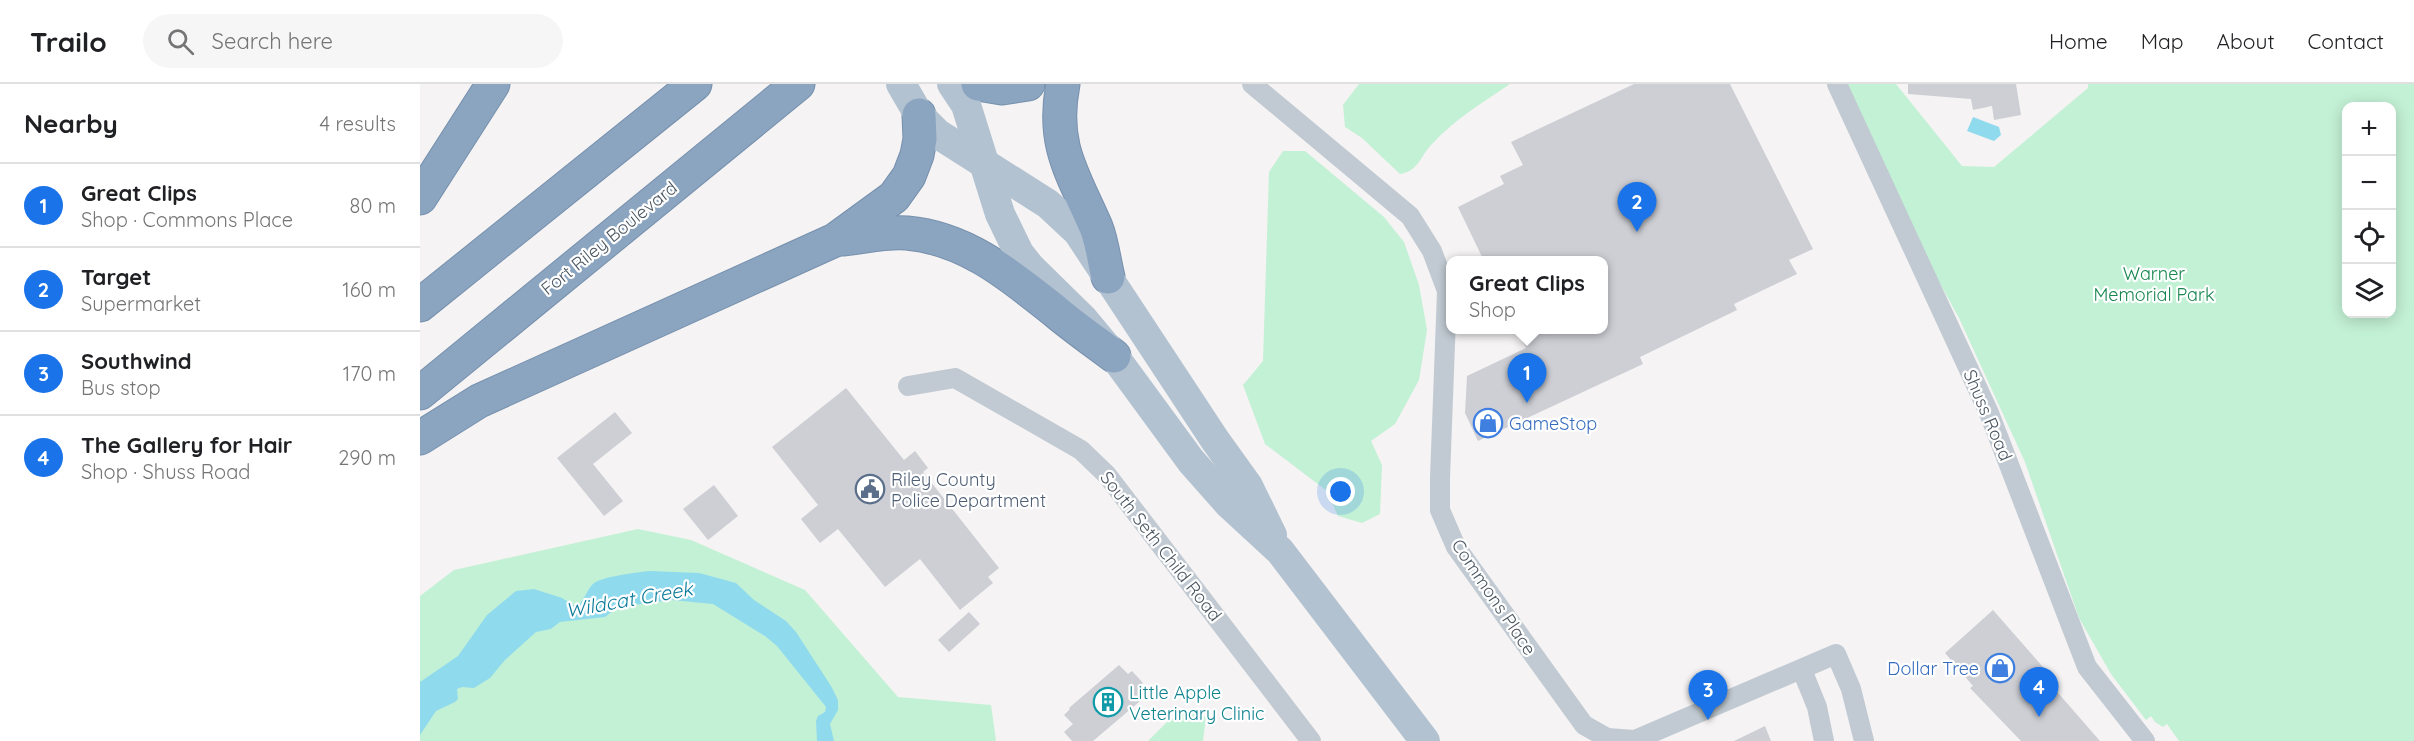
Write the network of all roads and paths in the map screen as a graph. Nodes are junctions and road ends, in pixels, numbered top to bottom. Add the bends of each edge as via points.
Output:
1 (493, 84) edge
2 (695, 84) edge
3 (901, 84) edge
4 (952, 84) edge
5 (978, 84) edge
6 (1028, 84) edge
7 (1063, 84) edge
8 (1252, 84) edge
9 (1837, 84) edge
10 (787, 94) edge
11 (919, 115) junction
12 (986, 165) junction
13 (420, 198) edge
14 (835, 240) junction
15 (1108, 277) junction
16 (1446, 288) edge
17 (420, 305) edge
18 (1446, 318) edge
19 (1114, 356) junction
20 (908, 386) dead end
21 (420, 393) edge
22 (420, 438) edge
23 (1280, 551) junction
24 (1802, 670) junction
25 (1311, 741) edge
26 (1425, 741) edge
27 (1824, 741) edge
28 (1863, 741) edge
29 (2145, 741) edge

1 - 13 highway
2 - 17 highway
3 - 11 main road
4 - 12 main road via 966,105
5 - 6 highway via 1002,88
7 - 15 highway via 1059,134 1066,163 1096,229
8 - 16 street, Commons Place via 1410,216 1432,251
9 - 29 street, Shuss Road via 1989,413 2087,667
10 - 21 highway, Fort Riley Boulevard
11 - 12 main road via 938,134
11 - 14 highway via 920,139 909,176 894,197
12 - 15 main road via 1063,216
12 - 19 main road via 1000,214 1019,254
14 - 19 highway via 905,233 928,236 965,249 1014,278
14 - 22 highway via 479,401
15 - 23 main road via 1248,486
18 - 24 street, Commons Place via 1440,510 1456,547 1584,725 1607,738 1635,740
19 - 23 main road via 1199,469 1229,504
20 - 25 street, South Seth Child Road via 956,378 1081,450 1107,475
23 - 26 main road
24 - 27 street via 1817,707
24 - 28 street, Commons Place via 1836,654 1855,700

